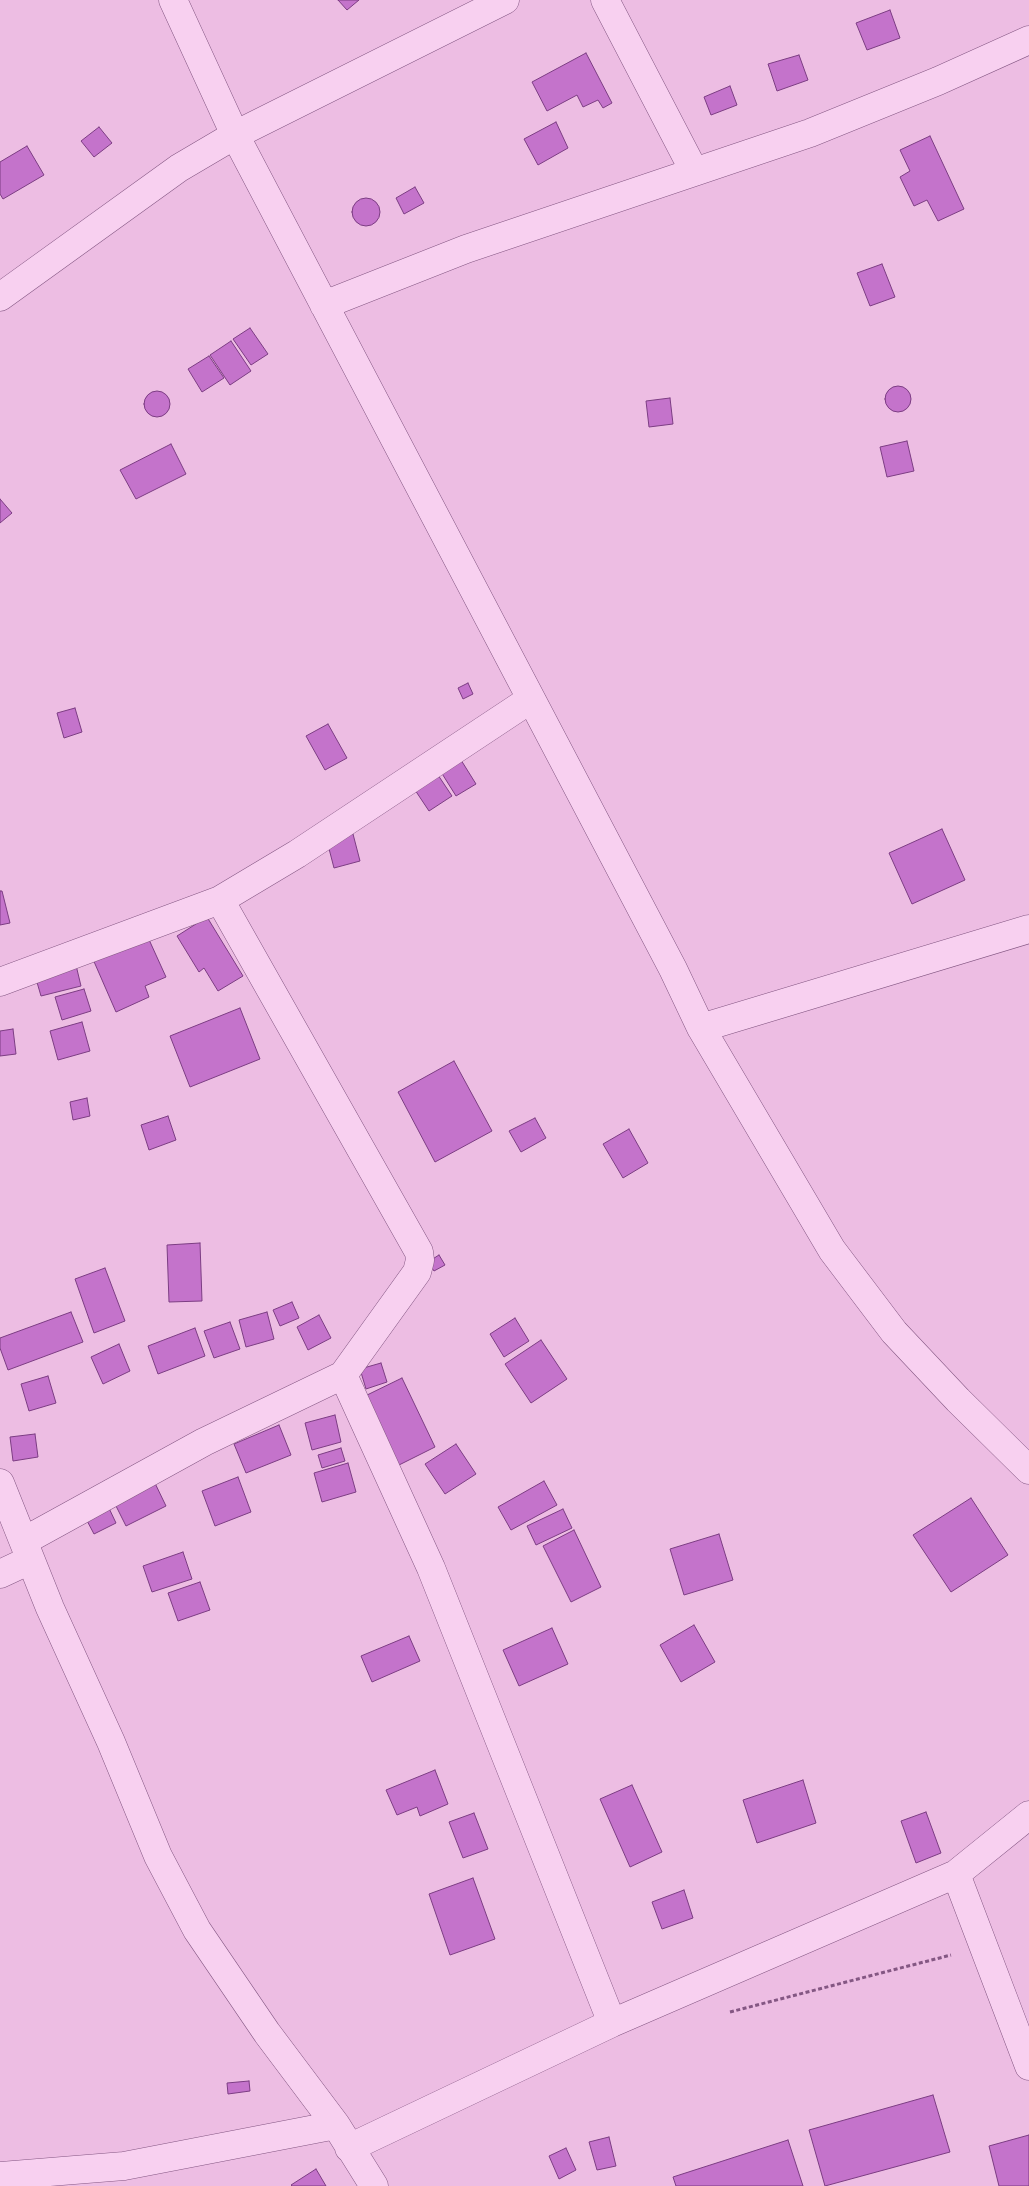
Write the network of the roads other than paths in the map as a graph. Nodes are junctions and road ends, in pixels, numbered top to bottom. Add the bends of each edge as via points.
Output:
1 (173, 0) edge
2 (505, 0) edge
3 (605, 0) edge
4 (1029, 40) edge
5 (235, 135) junction
6 (694, 171) junction
7 (0, 297) edge
8 (324, 305) junction
9 (531, 699) junction
10 (220, 900) junction
11 (1029, 929) edge
12 (0, 982) edge
13 (701, 1028) junction
14 (343, 1375) junction
15 (1029, 1470) edge
16 (0, 1483) edge
17 (27, 1551) junction
18 (0, 1574) edge
19 (1029, 1815) edge
20 (956, 1874) junction
21 (612, 2023) junction
22 (1029, 2066) edge
23 (343, 2136) junction
24 (0, 2176) edge
25 (374, 2186) edge

1 - 5 street
2 - 5 street
3 - 6 street
4 - 6 street via 938,81 810,132
5 - 7 street via 179,168
5 - 8 street
6 - 8 street via 466,249
8 - 9 street
9 - 10 street via 297,854
9 - 13 street
10 - 12 street
10 - 14 street via 419,1252 417,1272
11 - 13 street
13 - 15 street via 832,1250 894,1332
14 - 17 street via 204,1442
14 - 21 street via 431,1568
16 - 17 street
17 - 18 street
17 - 23 street via 158,1856 197,1930
19 - 20 street
20 - 21 street
20 - 22 street
21 - 23 street
23 - 24 street via 124,2166
23 - 25 street

